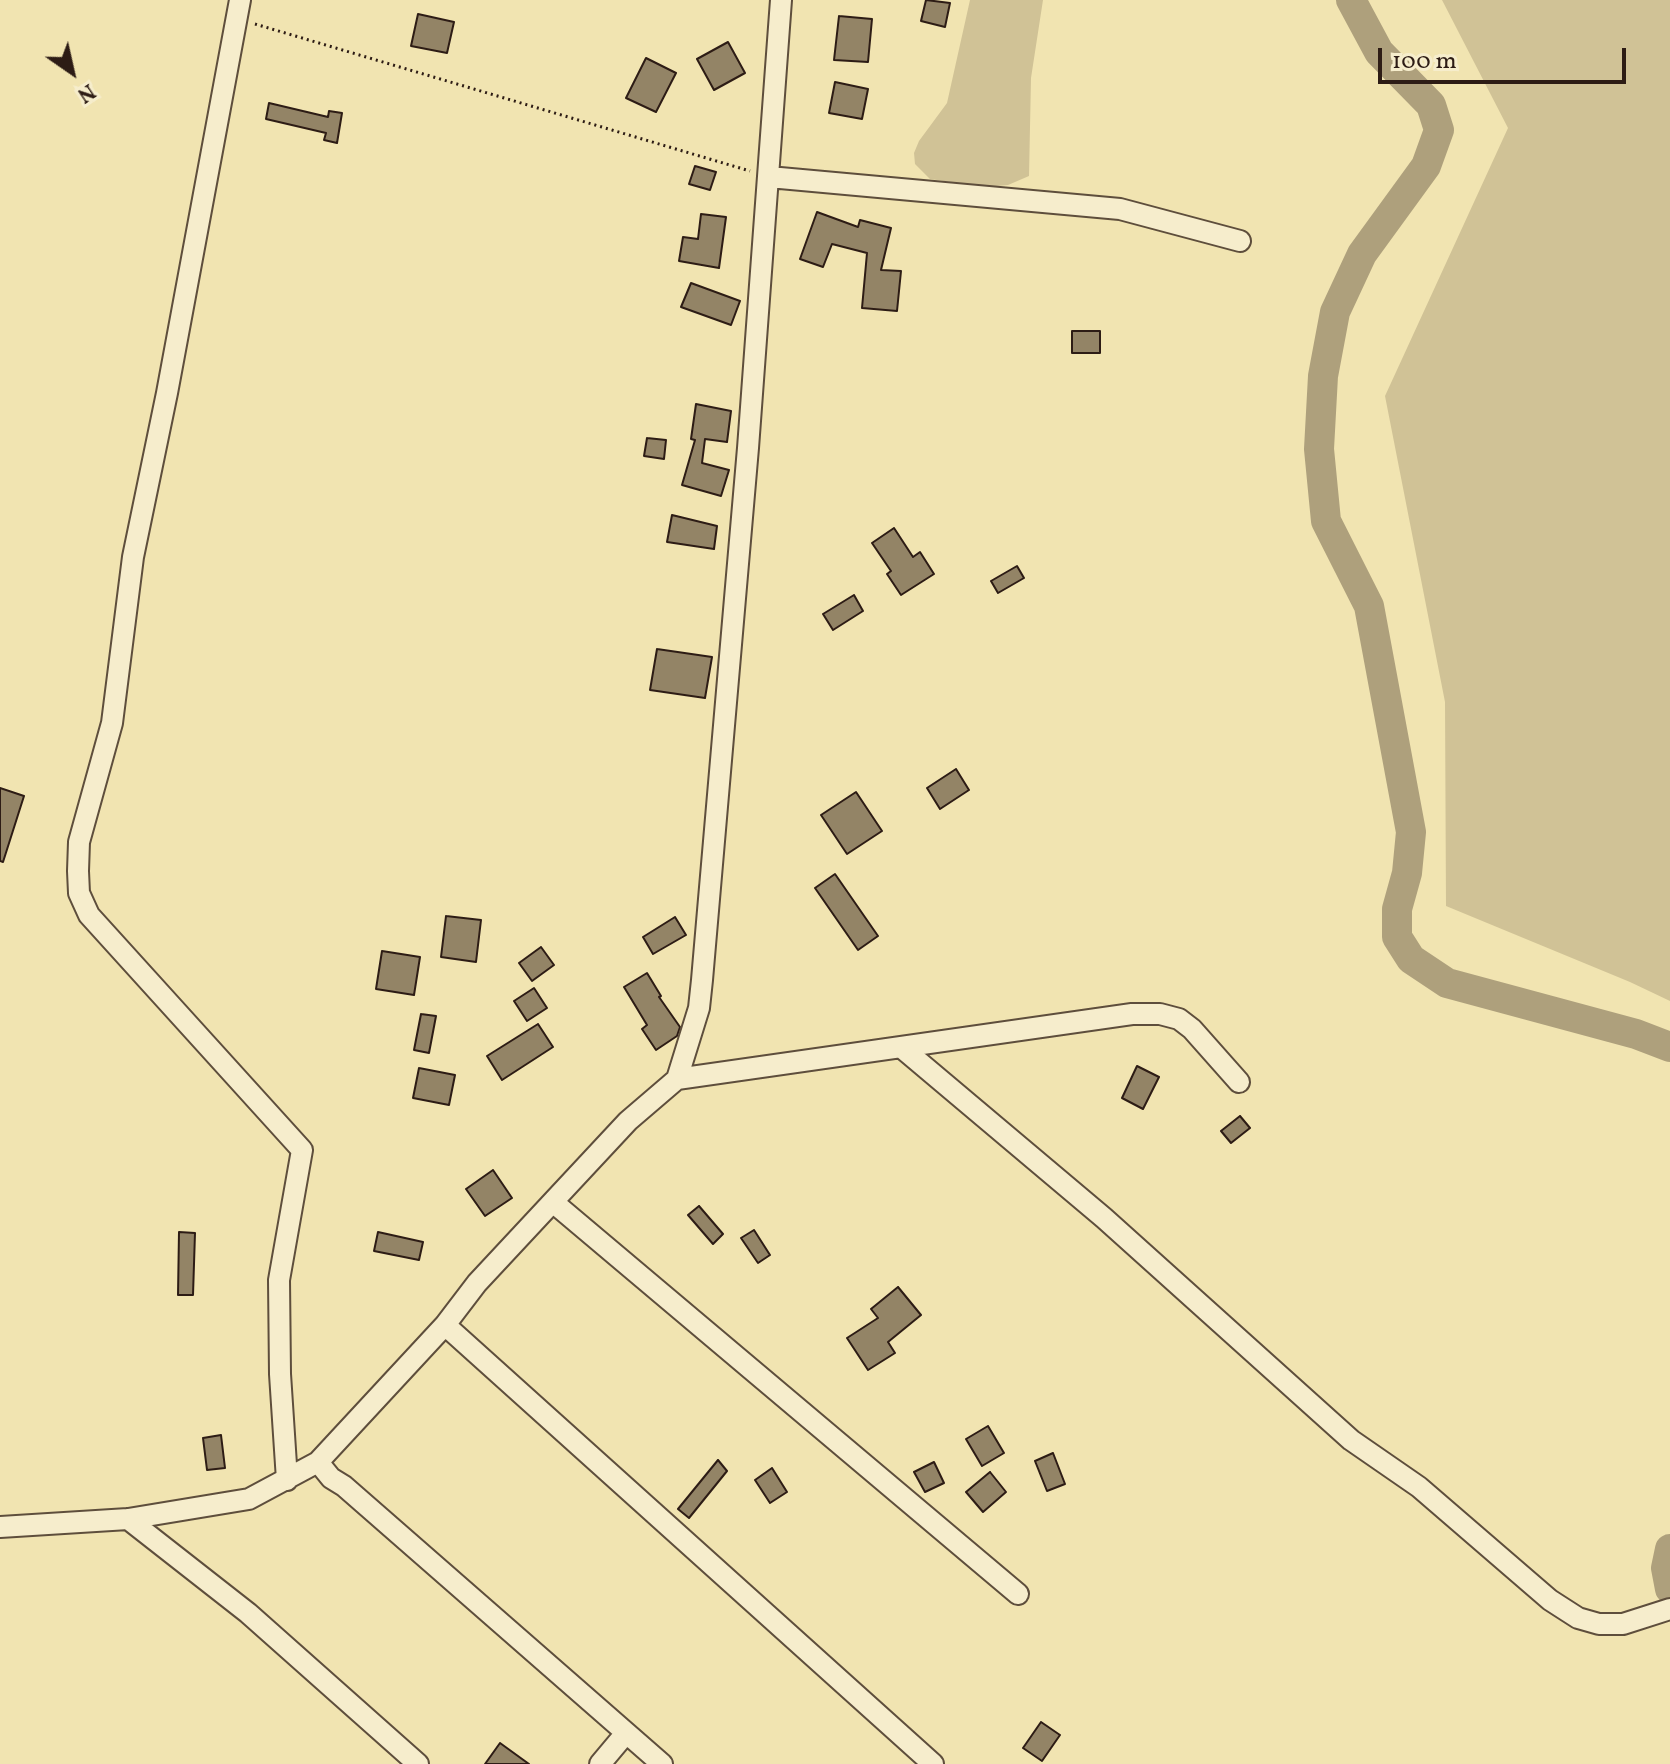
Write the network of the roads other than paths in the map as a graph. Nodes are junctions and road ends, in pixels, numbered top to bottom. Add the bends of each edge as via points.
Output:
1 (781, 0) edge
2 (238, 9) edge
3 (769, 177) junction
4 (1240, 241) dead end
5 (901, 1047) junction
6 (677, 1079) junction
7 (1239, 1082) dead end
8 (554, 1203) junction
9 (445, 1325) junction
10 (318, 1462) junction
11 (287, 1480) junction
12 (128, 1519) junction
13 (0, 1527) edge
14 (1018, 1594) dead end
15 (1668, 1610) edge
16 (626, 1733) junction
17 (418, 1764) edge
18 (600, 1764) edge
19 (662, 1764) edge
20 (933, 1764) edge

1 - 3 street
2 - 11 street via 133,557 112,723 79,842 78,871 79,893 89,915 302,1150 279,1280
3 - 4 street via 1120,209
3 - 6 street via 702,980
5 - 6 street
5 - 7 street via 1160,1014 1192,1029
5 - 15 street via 1104,1218 1351,1440 1419,1487 1550,1600 1599,1624 1623,1624
6 - 8 street via 628,1121
8 - 9 street via 477,1283
8 - 14 street
9 - 10 street
9 - 20 street
10 - 11 street
10 - 16 street
11 - 12 street via 249,1499
12 - 13 street
12 - 17 street via 248,1613
16 - 18 street
16 - 19 street

